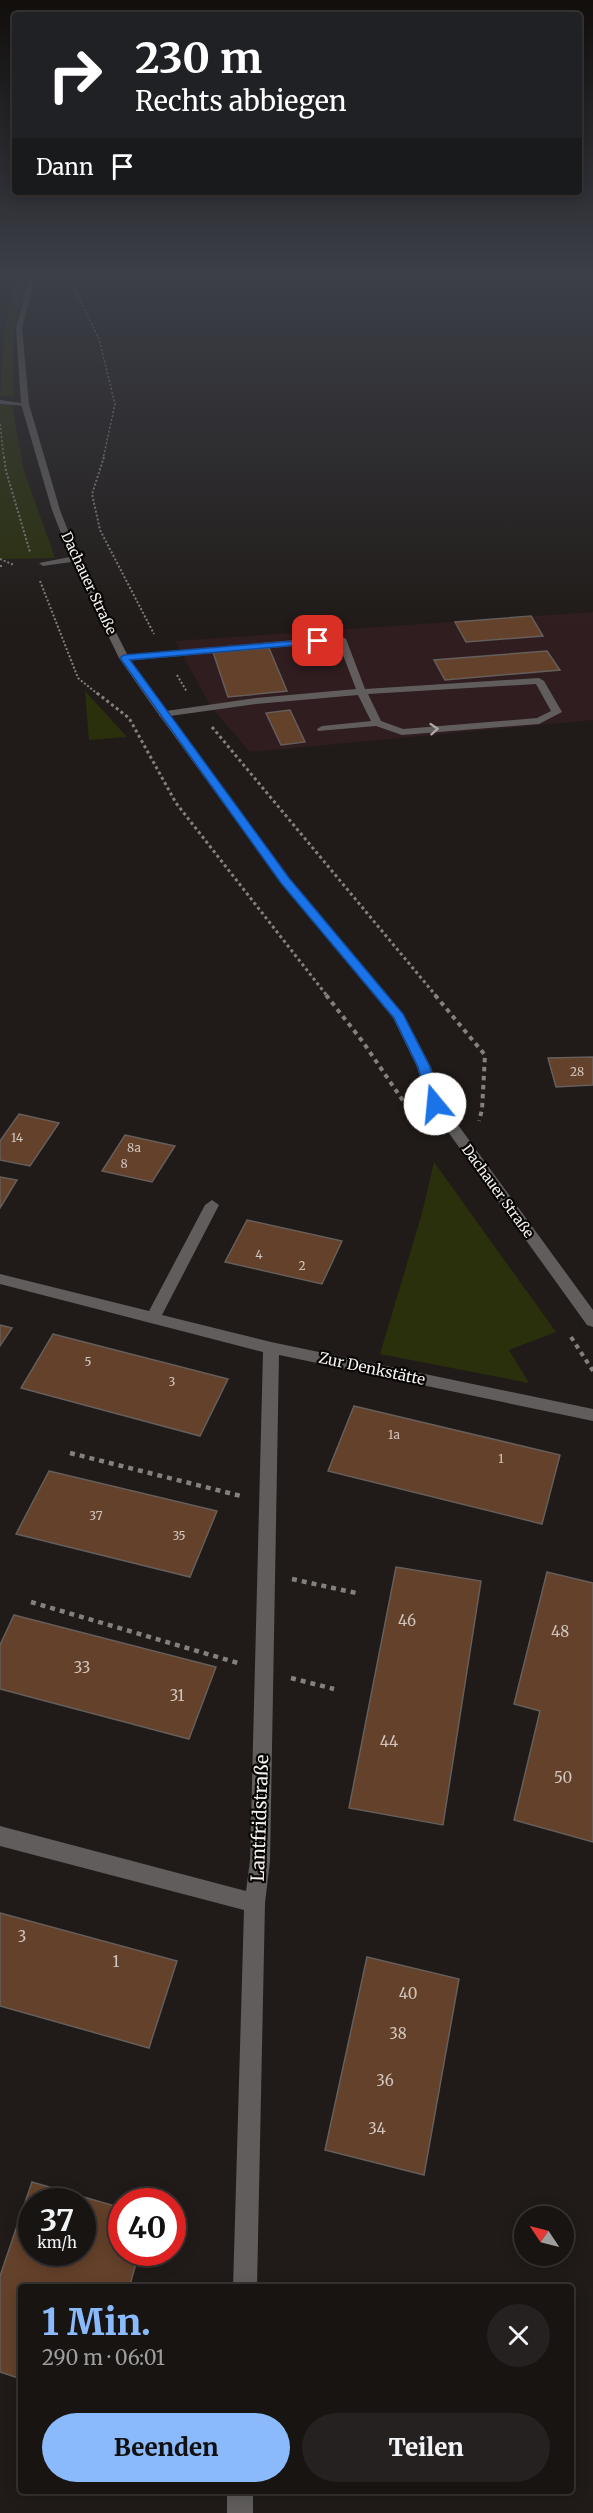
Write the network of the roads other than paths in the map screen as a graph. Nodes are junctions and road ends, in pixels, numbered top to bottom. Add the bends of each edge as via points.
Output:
1 (24, 391) edge
2 (0, 402) edge
3 (25, 404) junction
4 (75, 559) junction
5 (43, 563) dead end
6 (124, 658) junction
7 (362, 693) junction
8 (163, 714) junction
9 (377, 723) junction
10 (322, 729) dead end
11 (212, 1204) dead end
12 (0, 1279) edge
13 (153, 1318) junction
14 (593, 1321) edge
15 (271, 1348) junction
16 (593, 1415) edge
17 (0, 1836) edge
18 (255, 1903) junction
19 (246, 2284) edge
20 (240, 2494) edge
21 (240, 2513) edge

1 - 3 street, Dachauer Straße
2 - 3 street
3 - 4 street, Dachauer Straße via 56,510
4 - 5 street
4 - 6 street, Dachauer Straße
6 - 7 street via 341,639
6 - 8 street, Dachauer Straße
7 - 8 street
7 - 9 street
9 -> 7 street via 402,732 539,721 557,712 539,681
8 - 14 street, Dachauer Straße via 285,881 399,1017 424,1067 435,1104
9 - 10 street
11 - 13 street
12 - 13 street, Zur Denkstätte
13 - 15 street, Zur Denkstätte
15 - 16 street, Zur Denkstätte
15 - 18 street, Lantfridstraße via 260,1861
17 - 18 street
18 - 19 street, Lantfridstraße
20 - 21 street

